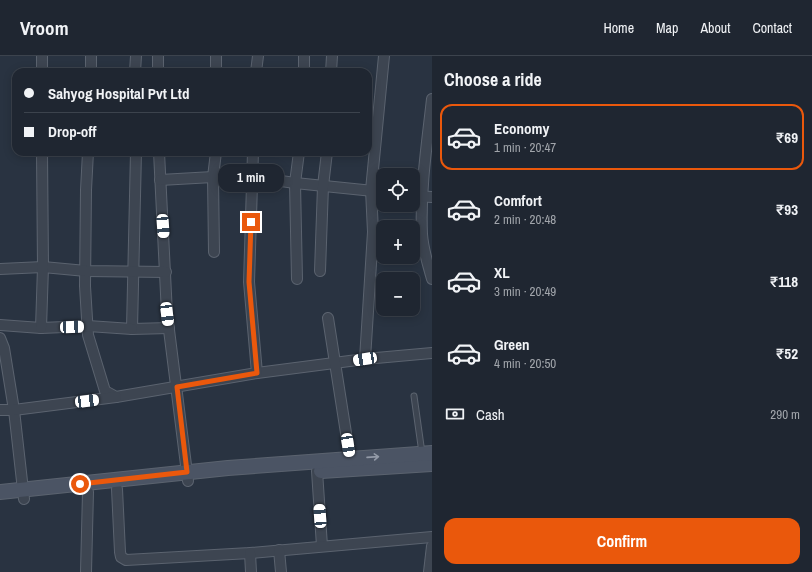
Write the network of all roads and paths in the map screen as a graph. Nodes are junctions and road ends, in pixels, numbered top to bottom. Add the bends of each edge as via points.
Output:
1 (42, 56) edge
2 (91, 56) edge
3 (136, 56) edge
4 (158, 56) edge
5 (216, 56) edge
6 (258, 56) edge
7 (304, 56) edge
8 (332, 56) edge
9 (384, 56) edge
10 (42, 68) edge
11 (91, 68) edge
12 (135, 68) edge
13 (158, 68) edge
14 (216, 68) edge
15 (256, 68) edge
16 (304, 68) edge
17 (332, 68) edge
18 (432, 99) edge
19 (42, 156) edge
20 (88, 156) edge
21 (136, 156) edge
22 (159, 156) edge
23 (216, 156) edge
24 (253, 156) edge
25 (299, 156) edge
26 (327, 156) edge
27 (214, 177) junction
28 (253, 177) junction
29 (160, 180) junction
30 (296, 184) junction
31 (323, 186) junction
32 (371, 190) junction
33 (376, 191) edge
34 (422, 197) edge
35 (214, 252) dead end
36 (43, 267) junction
37 (0, 269) edge
38 (86, 271) junction
39 (320, 271) dead end
40 (133, 272) junction
41 (166, 272) junction
42 (296, 279) dead end
43 (432, 279) edge
44 (328, 318) dead end
45 (0, 325) edge
46 (88, 326) junction
47 (41, 328) junction
48 (169, 328) junction
49 (132, 329) junction
50 (1, 345) edge
51 (432, 353) edge
52 (365, 359) junction
53 (335, 364) junction
54 (257, 373) junction
55 (177, 387) junction
56 (414, 396) dead end
57 (116, 397) junction
58 (0, 410) edge
59 (14, 410) junction
60 (429, 457) edge
61 (351, 464) junction
62 (317, 471) junction
63 (187, 476) junction
64 (117, 489) junction
65 (0, 492) edge
66 (88, 492) junction
67 (24, 495) junction
68 (0, 501) edge
69 (432, 537) edge
70 (322, 546) junction
71 (432, 546) edge
72 (279, 550) junction
73 (250, 553) junction
74 (86, 572) edge
75 (251, 572) edge
76 (281, 572) edge
77 (429, 572) edge

1 - 10 street
2 - 11 street
3 - 12 street
4 - 13 street
5 - 14 street
6 - 15 street
7 - 16 street
8 - 17 street
9 - 32 street
18 - 34 street
19 - 36 street
20 - 38 street
21 - 40 street
22 - 29 street
23 - 27 street
24 - 28 street
25 - 30 street
26 - 31 street
27 - 28 street
27 - 29 street
27 - 35 street
28 - 30 street
28 - 54 street via 249,282
29 - 41 street
30 - 31 street
30 - 42 street
31 - 32 street
31 - 39 street
32 - 33 street
32 - 52 street via 372,232
34 - 43 street via 422,235
36 - 37 street
36 - 38 street
36 - 47 street
38 - 40 street
38 - 46 street
40 - 41 street
40 - 49 street
41 - 48 street
44 - 53 street
45 - 47 street
46 - 47 street
46 - 49 street
46 - 57 street via 88,335 105,391
48 - 49 street
48 - 55 street
50 - 59 street
51 - 52 street
52 - 53 street
53 - 54 street
53 - 61 street
54 - 55 street
55 - 57 street
55 - 63 street
56 - 60 lane
57 - 59 street
58 - 59 street
59 - 67 street
60 - 61 main road
61 - 62 main road
61 - 63 main road
62 - 63 main road
62 - 70 street
63 - 64 main road
63 - 67 main road
64 - 66 main road
64 - 73 street via 120,552 121,557 126,560
65 - 67 main road
66 - 67 main road
66 - 74 street
67 - 68 main road
69 - 70 street
70 - 72 street
71 - 77 street
72 - 73 street
72 - 76 street
73 - 75 street

